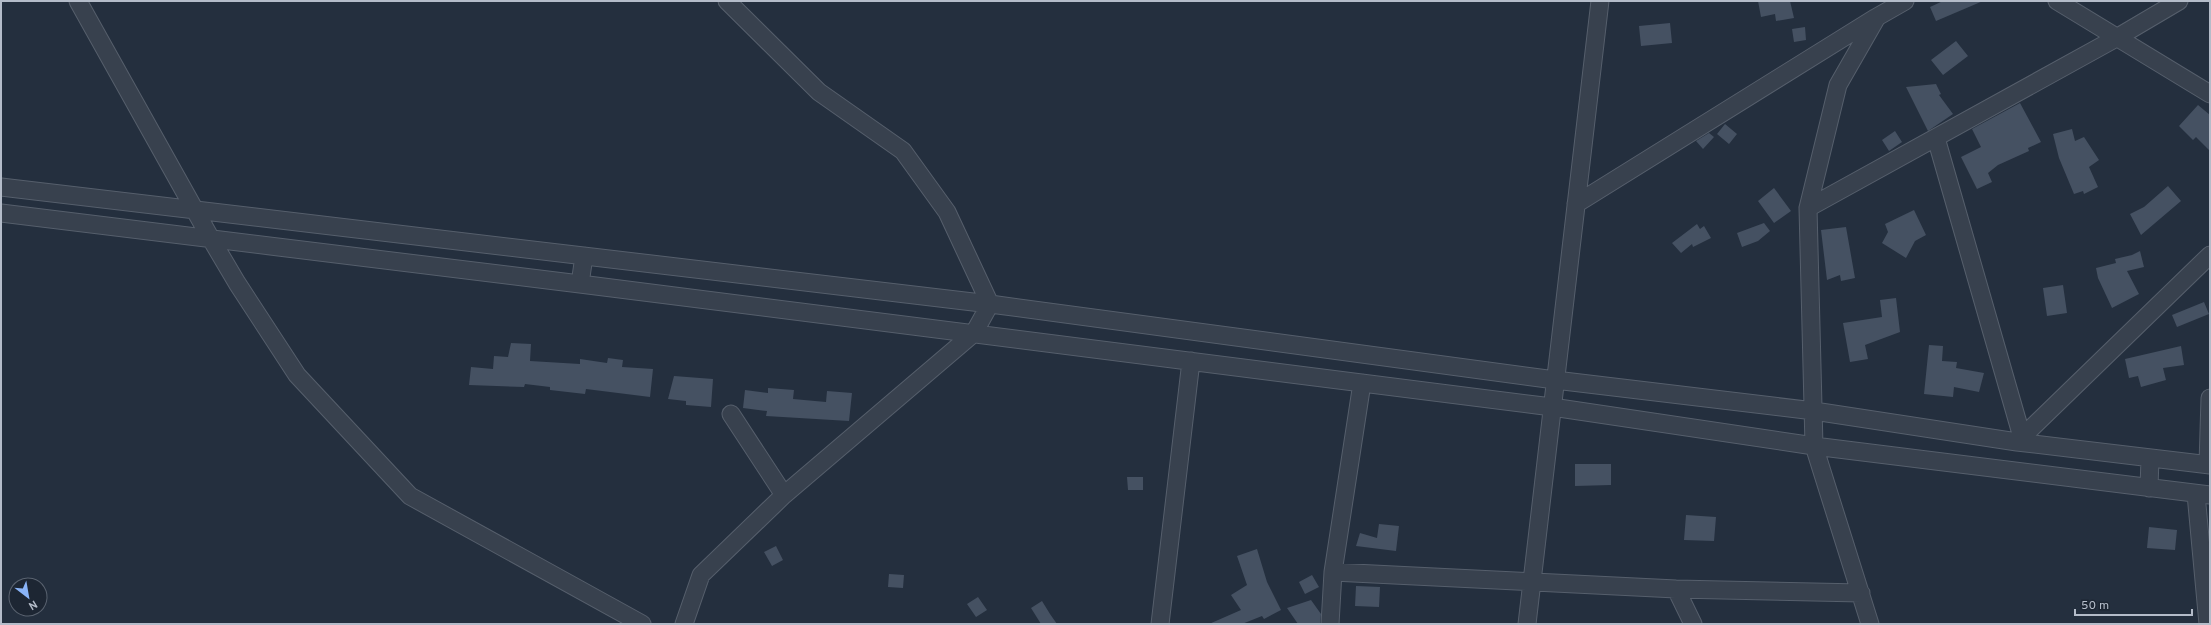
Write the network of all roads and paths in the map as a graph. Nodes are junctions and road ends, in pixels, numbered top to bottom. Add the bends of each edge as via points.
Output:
1 (78, 1) edge
2 (727, 1) edge
3 (1600, 1) edge
4 (1904, 1) edge
5 (2057, 1) edge
6 (2179, 1) edge
7 (1877, 17) junction
8 (2118, 38) junction
9 (2210, 94) edge
10 (1936, 138) junction
11 (1, 187) edge
12 (1576, 204) junction
13 (1808, 208) junction
14 (194, 210) junction
15 (1, 214) edge
16 (211, 239) junction
17 (2210, 255) edge
18 (584, 256) junction
19 (580, 284) junction
20 (990, 304) junction
21 (974, 333) junction
22 (1191, 361) junction
23 (1555, 380) junction
24 (1362, 383) junction
25 (2210, 398) edge
26 (1552, 407) junction
27 (1814, 412) junction
28 (731, 414) dead end
29 (2019, 440) junction
30 (1814, 446) junction
31 (2150, 458) junction
32 (2209, 465) edge
33 (2149, 488) junction
34 (784, 495) junction
35 (2203, 495) edge
36 (1333, 572) junction
37 (1532, 581) junction
38 (1676, 589) junction
39 (1861, 593) junction
40 (642, 624) edge
41 (684, 624) edge
42 (1160, 624) edge
43 (1330, 624) edge
44 (1527, 624) edge
45 (1693, 624) edge
46 (1870, 624) edge
47 (2208, 624) edge

1 - 14 street
2 - 20 street via 819,92 903,151 947,212
3 - 12 street
4 - 7 street
5 - 8 street
6 - 8 street
7 - 12 street
7 - 13 street via 1838,85
8 - 9 street
8 - 10 street
10 - 13 street
10 - 29 street
11 - 14 street
12 - 23 street
13 - 27 street
14 - 16 street
14 - 18 street
15 - 16 street
16 - 19 street
16 - 40 street via 236,283 297,375 410,496
17 - 29 street
18 - 19 street
18 - 20 street
19 - 21 street
20 - 21 street
20 - 23 street
21 - 22 street
21 - 34 street
22 - 24 street
22 - 42 street
23 - 26 street
23 - 27 street
24 - 26 street
24 - 36 street
25 - 32 street
26 - 30 street
26 - 37 street
27 - 29 street
27 - 30 street
28 - 34 street
29 - 31 street
30 - 33 street
30 - 39 street
31 - 32 street
31 - 33 street
33 - 35 street
34 - 41 street via 701,575
35 - 47 street
36 - 37 street
36 - 43 street
37 - 38 street
37 - 44 street
38 - 39 street
38 - 45 street
39 - 46 street

